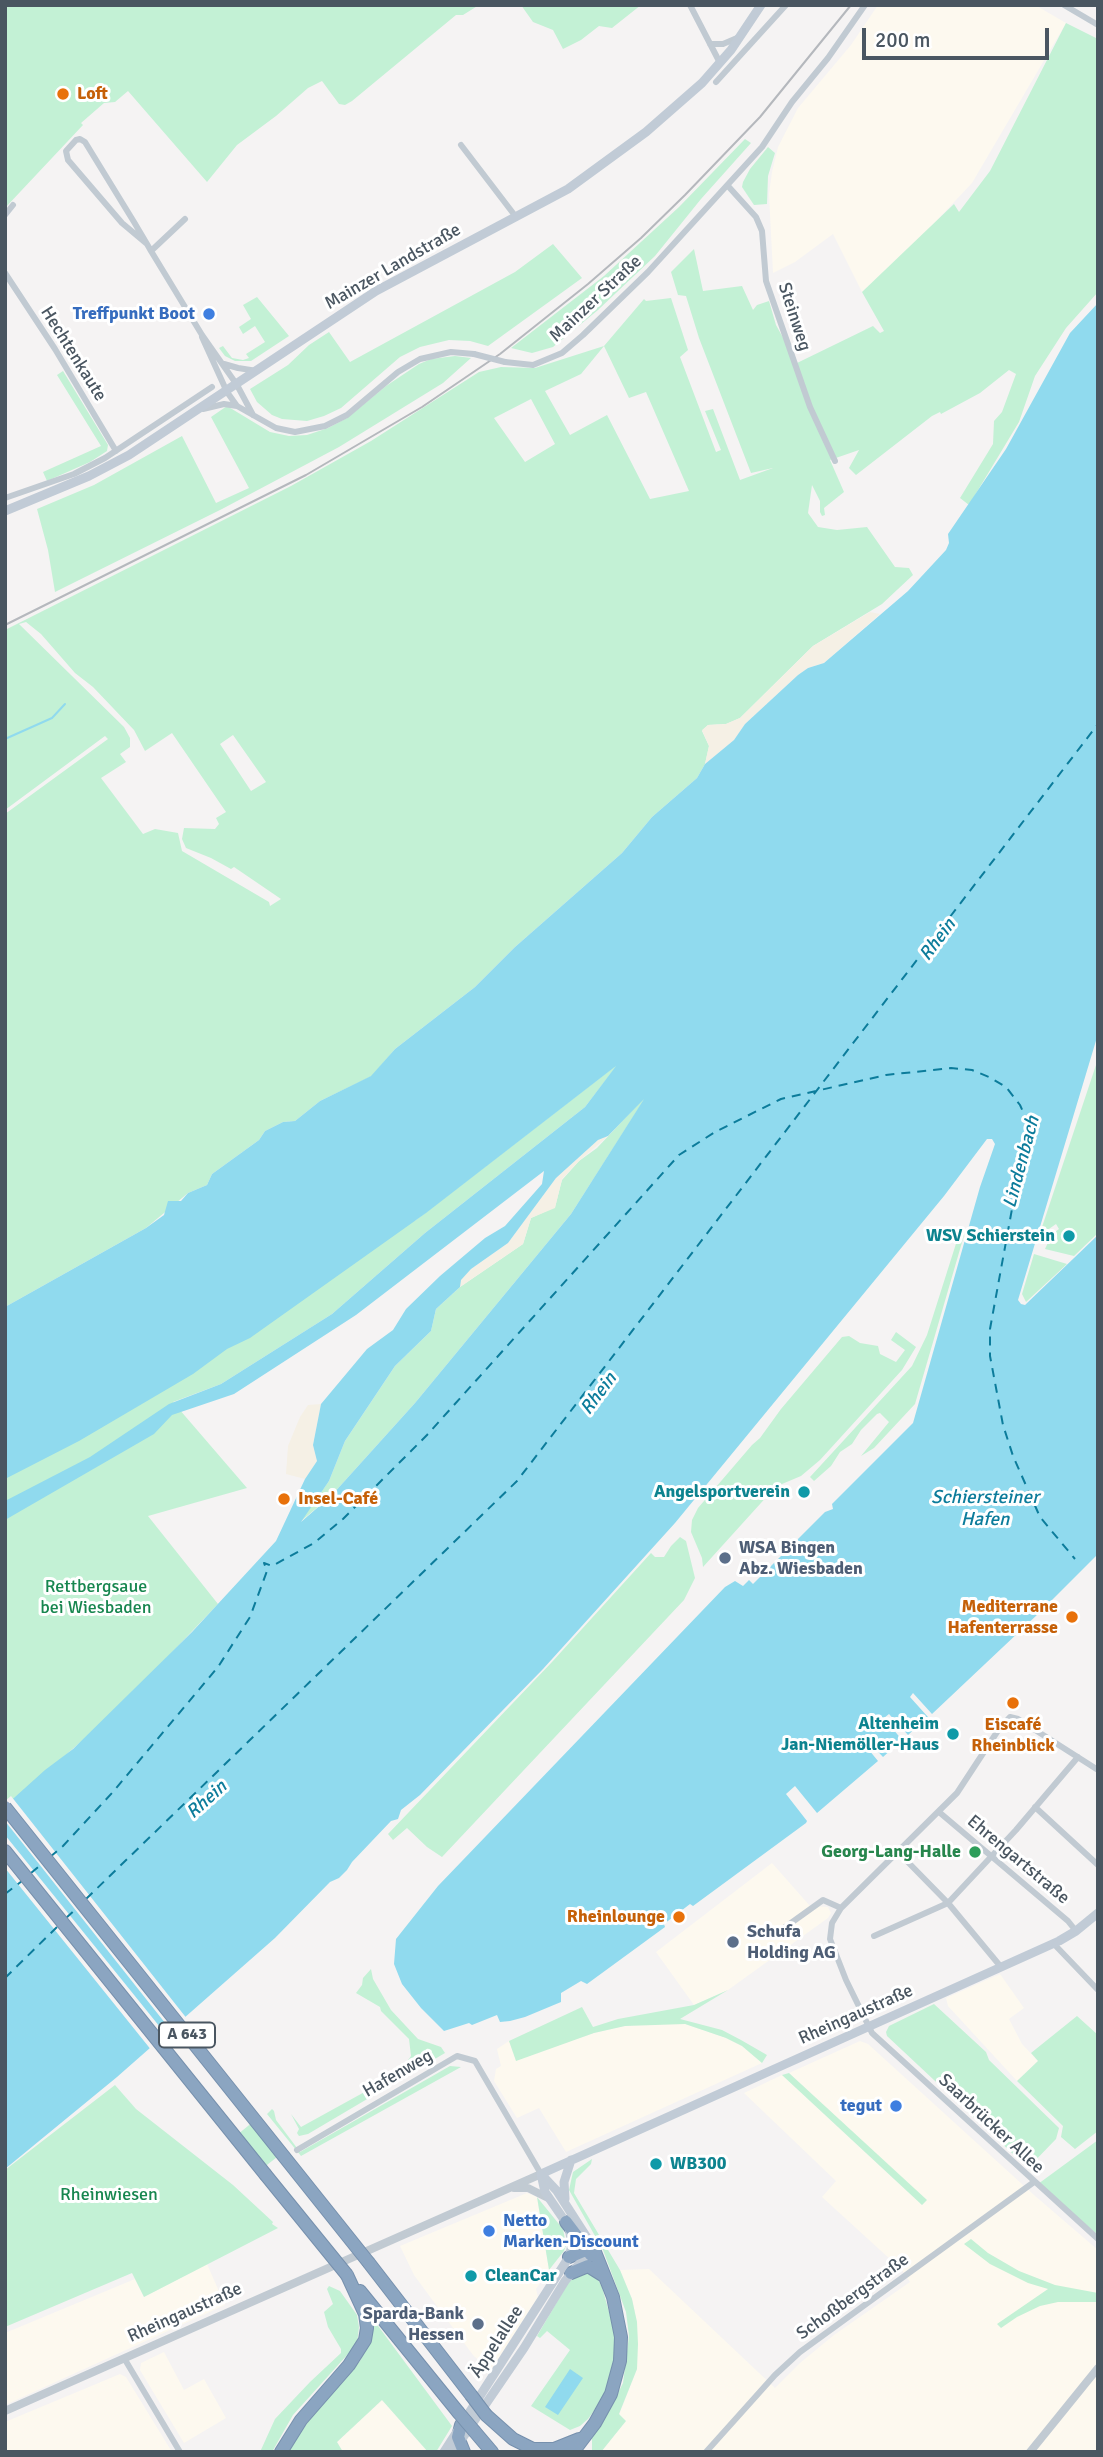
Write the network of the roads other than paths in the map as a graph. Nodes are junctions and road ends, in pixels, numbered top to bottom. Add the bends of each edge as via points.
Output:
1 (690, 5) edge
2 (761, 5) edge
3 (786, 5) edge
4 (865, 5) edge
5 (1064, 5) edge
6 (1098, 25) edge
7 (742, 35) junction
8 (710, 44) junction
9 (720, 63) junction
10 (716, 82) dead end
11 (461, 145) dead end
12 (728, 186) junction
13 (13, 205) dead end
14 (5, 215) edge
15 (516, 217) junction
16 (185, 219) dead end
17 (149, 248) junction
18 (5, 273) edge
19 (202, 335) junction
20 (222, 363) junction
21 (257, 371) junction
22 (237, 385) junction
23 (212, 387) dead end
24 (227, 392) junction
25 (237, 406) junction
26 (201, 409) junction
27 (253, 415) junction
28 (116, 451) junction
29 (835, 461) dead end
30 (5, 498) edge
31 (5, 511) edge
32 (1078, 1757) junction
33 (1098, 1770) edge
34 (5, 1807) edge
35 (1035, 1807) junction
36 (939, 1812) junction
37 (5, 1851) edge
38 (898, 1852) junction
39 (990, 1857) junction
40 (1098, 1864) edge
41 (948, 1902) junction
42 (841, 1908) junction
43 (1098, 1913) edge
44 (784, 1928) dead end
45 (1075, 1930) junction
46 (874, 1936) dead end
47 (1053, 1943) junction
48 (1001, 1967) junction
49 (1098, 1977) edge
50 (1091, 1983) junction
51 (1098, 1990) edge
52 (868, 2027) junction
53 (297, 2150) dead end
54 (571, 2160) junction
55 (541, 2174) junction
56 (1034, 2182) junction
57 (508, 2189) junction
58 (548, 2198) junction
59 (567, 2206) junction
60 (566, 2222) junction
61 (1098, 2239) edge
62 (589, 2249) junction
63 (569, 2258) junction
64 (603, 2272) junction
65 (571, 2273) junction
66 (346, 2275) junction
67 (124, 2358) junction
68 (1098, 2368) edge
69 (5, 2411) edge
70 (486, 2414) junction
71 (460, 2419) junction
72 (584, 2434) junction
73 (459, 2449) edge
74 (180, 2452) edge
75 (281, 2452) edge
76 (444, 2452) edge
77 (492, 2452) edge
78 (518, 2452) edge
79 (573, 2452) edge
80 (706, 2452) edge
81 (1030, 2452) edge

1 - 8 street
2 - 7 main road, Mainzer Landstraße
3 - 10 street
4 - 12 street, Mainzer Straße via 762,147
5 - 6 street
7 - 8 street via 723,44
7 - 9 main road, Mainzer Landstraße
8 - 9 street
9 - 15 main road, Mainzer Landstraße via 675,109 637,139 568,189
11 - 15 street
12 - 27 street, Mainzer Straße, bridge via 648,272 562,353 533,365 451,352 420,359 347,415 315,429 295,432 276,428
12 - 29 street, Steinweg via 756,217 762,231 766,281 810,407
13 - 14 street
15 - 21 main road, Mainzer Landstraße via 384,286
16 - 17 street
17 - 17 street via 86,142 76,140 66,151 68,160
17 - 19 street
18 - 28 street, Hechtenkaute
19 - 20 street
19 - 24 street
20 - 21 street
20 - 22 street
21 - 22 main road, Mainzer Landstraße
22 - 24 main road, Mainzer Landstraße
22 - 27 street
23 - 28 street
24 - 25 street
24 - 26 main road, Mainzer Landstraße
25 - 26 street
25 - 27 street, Mainzer Straße
26 - 31 main road, Mainzer Landstraße via 109,466
28 - 30 street via 74,474
32 - 33 street
32 - 35 street
32 - 36 street via 1010,1717
34 - 70 highway, A 643, bridge
35 - 39 street
35 - 40 street
36 - 38 street
36 - 39 street, Ehrengartstraße
37 - 66 highway, A 643, bridge
38 - 41 street
38 - 42 street
39 - 41 street
39 - 45 street, Ehrengartstraße
41 - 46 street
41 - 48 street
42 - 44 street via 820,1902
42 - 52 street via 832,1923 831,1945
43 - 45 main road, Rheingaustraße
45 - 47 main road, Rheingaustraße
47 - 48 main road, Rheingaustraße
47 - 50 street
48 - 52 main road, Rheingaustraße
49 - 50 street
50 - 51 street
52 - 54 main road, Rheingaustraße
52 - 56 street, Saarbrücker Allee
53 - 55 street, Hafenweg via 458,2056 475,2061
54 - 55 main road, Rheingaustraße
54 - 59 main road via 564,2186
55 - 57 street, Rheingaustraße
55 - 58 main road
55 - 59 main road
56 - 61 street, Saarbrücker Allee
56 - 80 street, Schoßbergstraße via 800,2352
57 - 58 street via 525,2188
57 - 67 street, Rheingaustraße
58 - 60 main road
59 - 62 main road
60 - 62 highway
60 - 63 main road via 572,2239
62 - 63 highway
62 - 64 highway
62 - 65 main road, Äppelallee
63 - 71 main road, Äppelallee
64 - 65 highway via 588,2266
64 - 72 highway via 620,2321 620,2361 611,2393
65 - 73 main road, Äppelallee
66 - 71 highway, A 643
66 - 75 highway via 365,2314 365,2340
67 - 69 street, Rheingaustraße
67 - 74 street
68 - 81 street
70 - 72 highway via 513,2439 533,2449 564,2447
70 - 78 highway, A 643
71 - 73 highway
71 - 76 main road, Äppelallee
71 - 77 highway, A 643, bridge
72 - 79 highway

